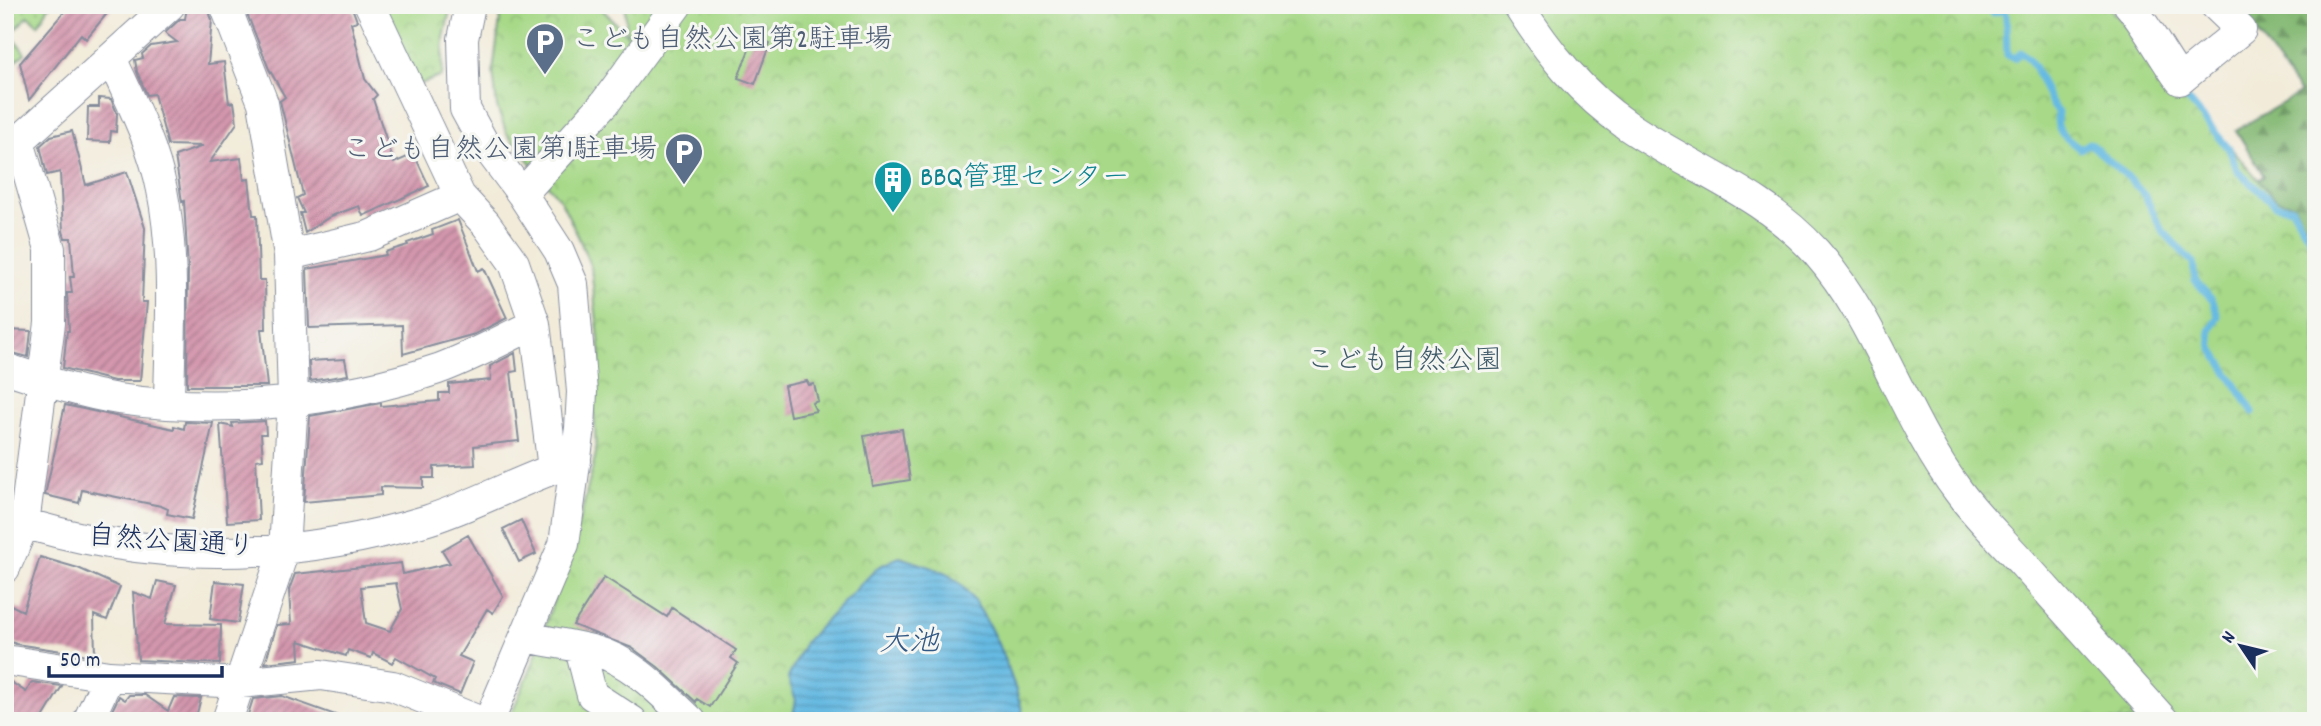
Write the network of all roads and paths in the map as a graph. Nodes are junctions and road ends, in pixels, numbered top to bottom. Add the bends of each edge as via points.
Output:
1 (170, 5) edge
2 (225, 5) edge
3 (370, 5) edge
4 (470, 5) edge
5 (677, 5) edge
6 (1518, 5) edge
7 (2129, 5) edge
8 (2215, 5) edge
9 (111, 60) junction
10 (12, 144) edge
11 (522, 194) junction
12 (460, 196) junction
13 (289, 255) junction
14 (535, 324) junction
15 (5, 368) edge
16 (44, 381) junction
17 (293, 400) junction
18 (169, 404) junction
19 (564, 465) junction
20 (15, 520) edge
21 (284, 550) junction
22 (5, 568) edge
23 (526, 637) junction
24 (580, 649) junction
25 (5, 660) edge
26 (109, 676) junction
27 (240, 683) junction
28 (88, 721) edge
29 (227, 721) edge
30 (479, 721) edge
31 (489, 721) edge
32 (632, 721) edge
33 (691, 721) edge
34 (2164, 721) edge

1 - 9 street
2 - 13 street via 263,103
3 - 12 street
4 - 11 street via 463,38 465,110
5 - 11 street via 605,103
6 - 34 street via 1549,53 1605,108 1628,126 1748,194 1815,251 1852,301 1917,428 1959,493
7 - 8 street via 2180,80 2241,30
9 - 10 street
9 - 18 street via 143,130 162,189 171,257
10 - 16 street via 50,249
11 - 19 street via 559,251 573,284 582,392
12 - 13 street via 369,236
12 - 14 street via 514,263
13 - 17 street
14 - 17 street via 440,368 362,390
14 - 19 street
15 - 16 street
16 - 18 street via 116,398
16 - 20 street
17 - 18 street via 214,407
17 - 21 street
19 - 21 street, 自然公園通り via 430,519 353,540
19 - 23 street via 564,544
20 - 21 street, 自然公園通り via 100,543 228,555
20 - 22 street
21 - 27 street
23 - 24 street
23 - 31 street
24 - 32 street via 592,695
24 - 33 street via 622,663
25 - 26 street
26 - 27 street
26 - 28 street
27 - 29 street
27 - 30 street via 321,675 393,686

